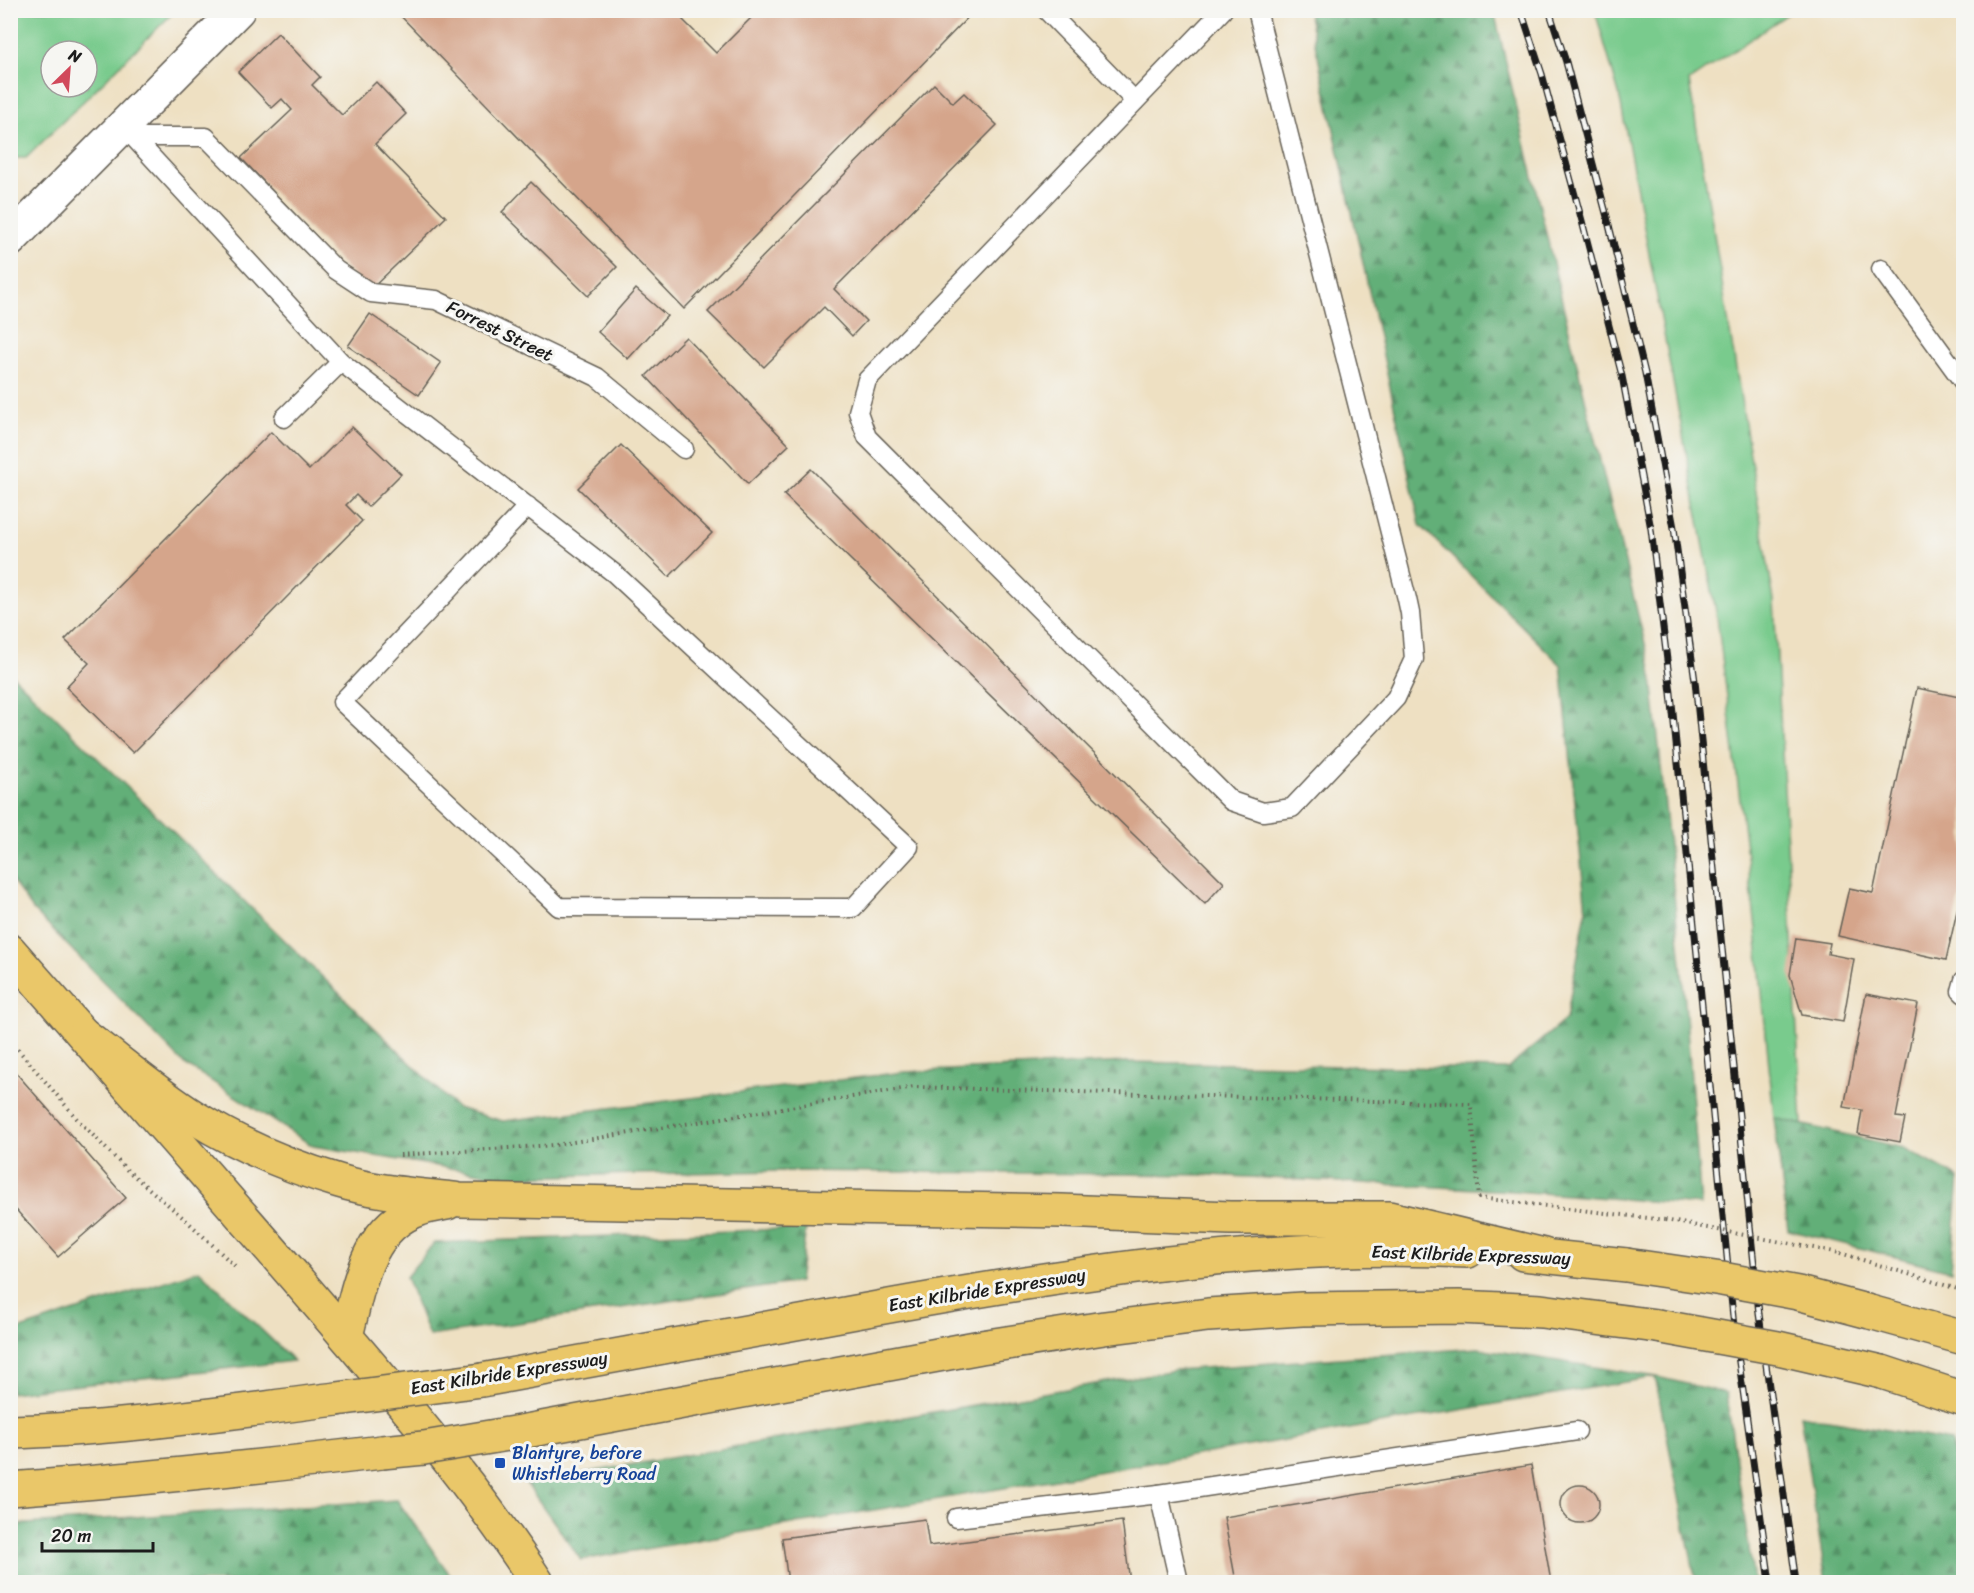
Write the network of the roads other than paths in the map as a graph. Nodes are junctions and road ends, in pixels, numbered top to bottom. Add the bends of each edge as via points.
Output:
1 (238, 10) edge
2 (1046, 10) edge
3 (1223, 10) edge
4 (1257, 10) edge
5 (1135, 101) junction
6 (129, 132) junction
7 (10, 240) edge
8 (1881, 269) dead end
9 (341, 362) junction
10 (1964, 383) edge
11 (284, 418) dead end
12 (684, 449) dead end
13 (528, 507) junction
14 (10, 951) edge
15 (1964, 980) edge
16 (1964, 994) edge
17 (84, 1035) junction
18 (460, 1200) junction
19 (1544, 1255) junction
20 (346, 1336) junction
21 (1964, 1338) edge
22 (1953, 1396) edge
23 (1577, 1431) dead end
24 (10, 1432) edge
25 (10, 1489) edge
26 (1159, 1494) junction
27 (956, 1518) dead end
28 (537, 1582) edge
29 (1179, 1582) edge

1 - 6 street
2 - 5 lane
3 - 5 lane
4 - 5 lane via 1407,599 1414,659 1396,698 1292,808 1263,812 1231,801 867,437 858,412 867,380
6 - 7 street
6 - 9 lane
6 - 12 lane, Forrest Street via 206,137 336,270 370,293 436,300 597,377
8 - 10 lane
9 - 11 lane
9 - 13 lane
13 - 13 lane via 615,574 909,847 853,908 559,907 342,702
14 - 17 main road
15 - 16 lane
17 - 18 main road via 193,1116 290,1165 341,1182
17 - 20 main road
18 - 19 main road via 1062,1211 1230,1218 1389,1218
18 - 20 main road via 418,1209 378,1240 365,1264
19 - 21 main road, East Kilbride Expressway, bridge via 1722,1278 1798,1293
19 - 24 main road, East Kilbride Expressway, bridge via 1320,1250 1137,1266 982,1289 482,1380 184,1418
20 - 28 main road via 423,1427
22 - 25 main road, bridge via 1882,1372 1656,1326 1541,1311 1459,1306 1302,1309 1208,1315 981,1347 424,1448
23 - 26 lane
26 - 27 lane
26 - 29 lane

